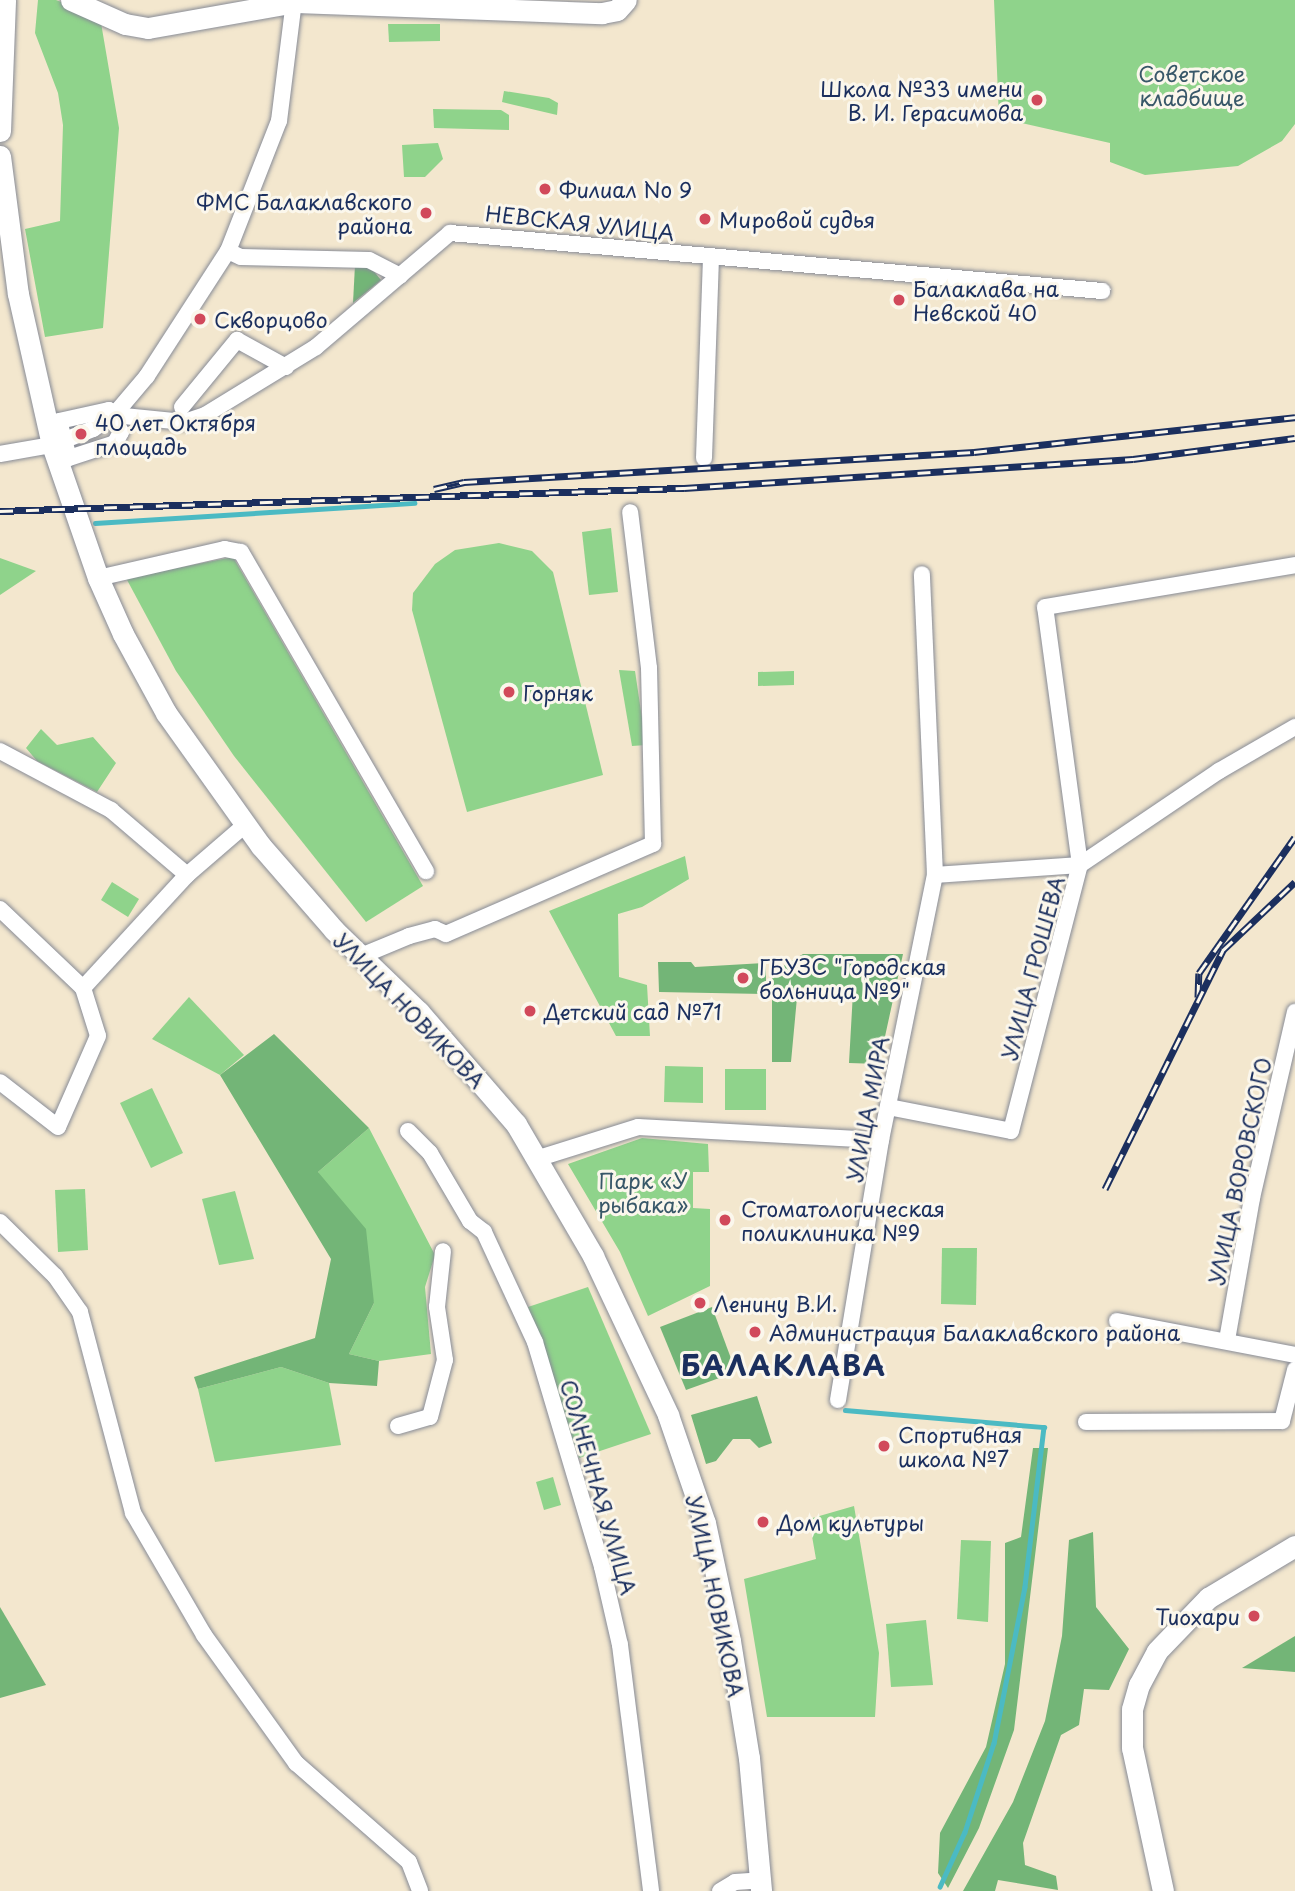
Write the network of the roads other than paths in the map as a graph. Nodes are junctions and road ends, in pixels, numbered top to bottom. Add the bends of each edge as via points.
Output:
1 (5, 0) edge
2 (71, 0) edge
3 (626, 0) edge
4 (295, 1) edge
5 (0, 131) edge
6 (0, 156) edge
7 (228, 251) junction
8 (710, 257) junction
9 (400, 276) junction
10 (1102, 291) dead end
11 (286, 367) junction
12 (182, 407) dead end
13 (113, 415) junction
14 (58, 443) junction
15 (0, 454) edge
16 (704, 458) dead end
17 (630, 512) dead end
18 (1295, 565) edge
19 (922, 574) dead end
20 (98, 578) junction
21 (1295, 727) edge
22 (0, 751) edge
23 (245, 825) junction
24 (1080, 865) junction
25 (426, 871) dead end
26 (187, 875) junction
27 (935, 875) junction
28 (0, 909) edge
29 (361, 956) junction
30 (83, 988) junction
31 (1294, 1018) edge
32 (0, 1082) edge
33 (887, 1107) junction
34 (408, 1131) dead end
35 (881, 1140) junction
36 (536, 1159) junction
37 (0, 1222) edge
38 (443, 1251) dead end
39 (1117, 1321) dead end
40 (1227, 1340) junction
41 (1295, 1355) edge
42 (1295, 1370) edge
43 (838, 1400) dead end
44 (1086, 1422) dead end
45 (398, 1426) dead end
46 (1295, 1546) edge
47 (761, 1886) edge
48 (420, 1891) edge
49 (651, 1891) edge
50 (720, 1891) edge
51 (1163, 1891) edge

1 - 5 main road
2 - 4 main road via 125,24 148,28
3 - 4 main road via 617,10 601,13
4 - 7 street via 279,121
6 - 14 main road, УЛИЦА НОВИКОВА via 18,294
7 - 9 street via 241,257 369,260
7 - 13 street via 147,376
8 - 9 street, НЕВСКАЯ УЛИЦА via 450,233
8 - 10 street, НЕВСКАЯ УЛИЦА
8 - 16 street
9 - 11 street, НЕВСКАЯ УЛИЦА
11 - 12 street via 237,340
11 - 13 street, НЕВСКАЯ УЛИЦА via 184,422
13 - 14 street
13 - 14 street via 121,432 115,443 69,458
14 - 15 street
14 - 20 main road, УЛИЦА НОВИКОВА
17 - 29 street via 649,668 653,844 446,934 435,929
18 - 24 street, УЛИЦА ГРОШЕВА via 1045,607
19 - 27 street, УЛИЦА МИРА
20 - 23 main road, УЛИЦА НОВИКОВА via 166,713
20 - 25 street via 225,549 241,552
21 - 24 street via 1219,771
22 - 26 street via 111,810
23 - 26 street
23 - 29 main road, УЛИЦА НОВИКОВА
24 - 27 street
24 - 33 street, УЛИЦА ГРОШЕВА via 1010,1131
26 - 30 street
27 - 33 street, УЛИЦА МИРА
28 - 30 street
29 - 36 main road, УЛИЦА НОВИКОВА via 419,1012 516,1124
30 - 32 street via 98,1036 58,1127
31 - 40 street, УЛИЦА ВОРОВСКОГО via 1252,1198
33 - 35 street, УЛИЦА МИРА
34 - 49 street, СОЛНЕЧНАЯ УЛИЦА via 430,1153 470,1221 484,1232 535,1342 602,1567 620,1645
35 - 36 street via 639,1127
35 - 43 street, УЛИЦА МИРА
36 - 47 main road, УЛИЦА НОВИКОВА via 593,1255 668,1415 705,1523 749,1758
37 - 48 street via 55,1276 80,1312 133,1513 204,1635 296,1763 409,1862
38 - 45 street via 437,1307 445,1360 430,1418
39 - 40 street
40 - 41 street
42 - 44 street via 1282,1420
46 - 51 main road via 1208,1598 1157,1651 1139,1685 1132,1709 1132,1748
47 - 50 street via 736,1882

